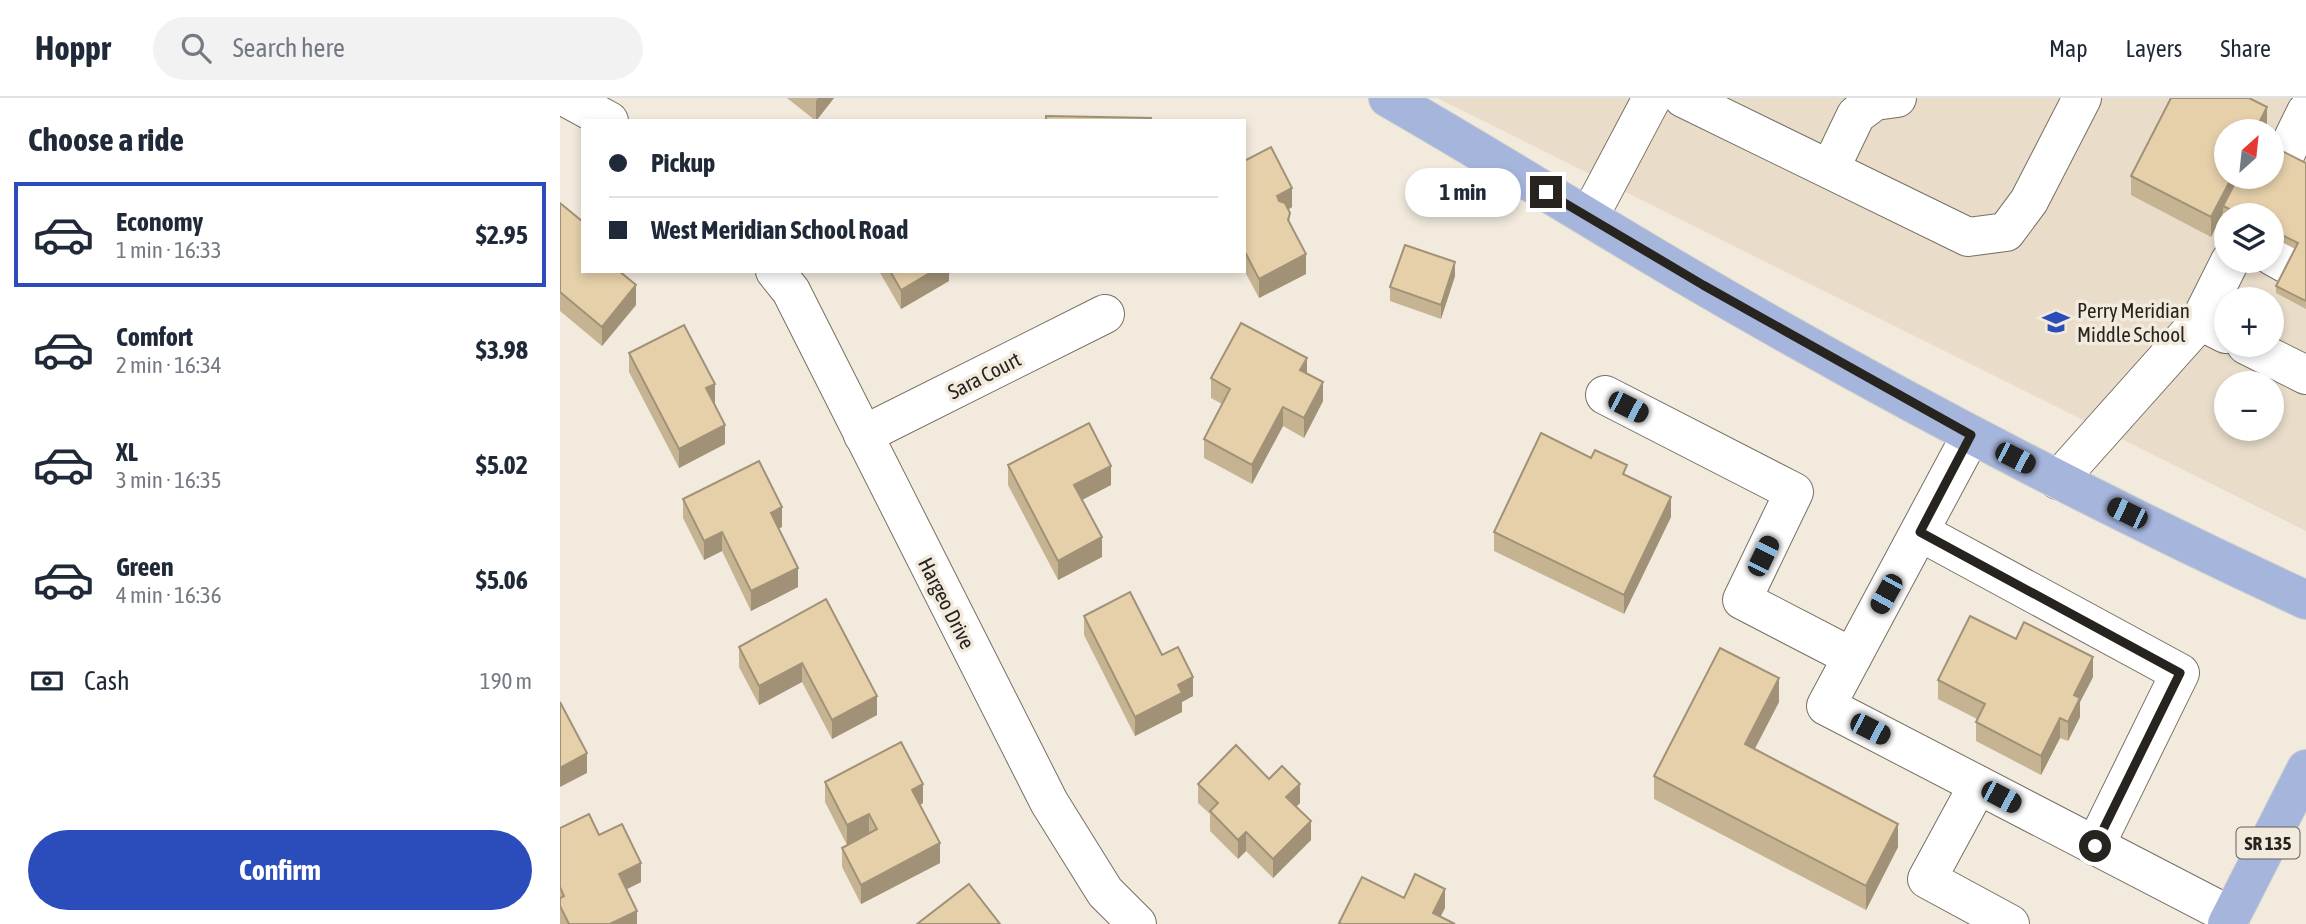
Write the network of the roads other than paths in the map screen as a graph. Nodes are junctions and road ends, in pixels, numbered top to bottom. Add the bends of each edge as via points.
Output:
1 (567, 98) edge
2 (1388, 98) edge
3 (1652, 98) edge
4 (1683, 98) edge
5 (1897, 98) edge
6 (2082, 98) edge
7 (2306, 112) edge
8 (606, 119) edge
9 (2292, 153) edge
10 (1830, 169) junction
11 (1589, 218) junction
12 (777, 273) edge
13 (2227, 273) edge
14 (1105, 314) dead end
15 (2213, 328) edge
16 (2270, 357) edge
17 (2306, 375) edge
18 (1605, 395) dead end
19 (863, 435) junction
20 (1971, 435) junction
21 (2058, 480) junction
22 (1920, 532) junction
23 (2306, 600) edge
24 (1852, 657) junction
25 (2306, 769) edge
26 (1978, 785) junction
27 (2095, 846) junction
28 (2229, 920) edge
29 (1137, 924) edge
30 (2010, 924) edge

1 - 8 street
2 - 11 main road
3 - 11 street
4 - 10 street
5 - 10 street via 1875,102 1856,115
6 - 10 street via 2029,201 2006,232 1968,237
7 - 9 street
11 - 20 main road
12 - 19 street, Hargeo Drive via 791,292
13 - 15 street
14 - 19 street, Sara Court
15 - 21 street
16 - 17 street
18 - 24 street via 1794,492 1742,600
19 - 29 street, Hargeo Drive via 1049,802 1105,892
20 - 21 main road
20 - 22 street
21 - 23 main road
22 - 24 street
22 - 27 street via 2180,673
24 - 26 street via 1826,706
25 - 28 main road, SR 135
26 - 27 street
26 - 30 street via 1927,880
27 - 28 street

